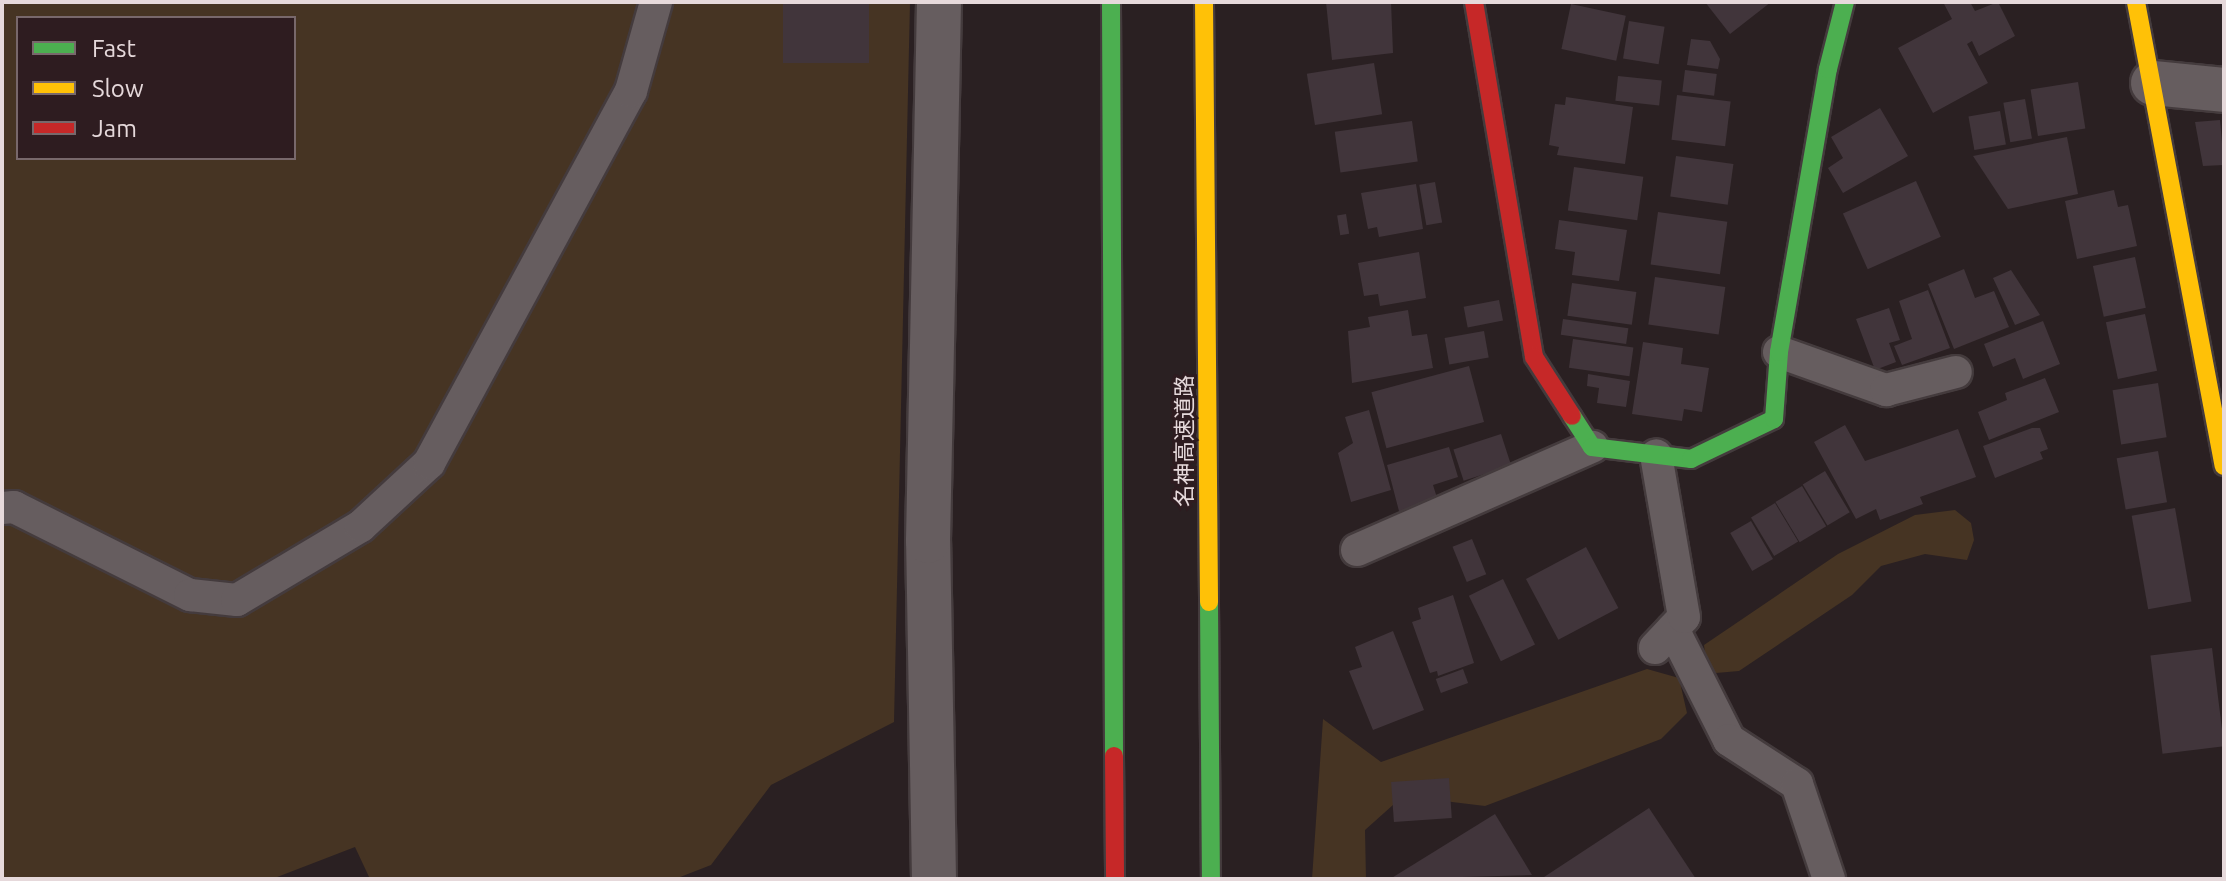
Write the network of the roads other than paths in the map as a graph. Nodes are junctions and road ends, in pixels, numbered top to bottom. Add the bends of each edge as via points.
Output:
1 (656, 2) edge
2 (939, 2) edge
3 (1111, 2) edge
4 (1204, 2) edge
5 (1474, 2) edge
6 (1845, 2) edge
7 (2136, 2) edge
8 (2153, 83) junction
9 (2224, 90) edge
10 (1779, 352) junction
11 (1956, 372) dead end
12 (1592, 447) junction
13 (1656, 455) junction
14 (2224, 466) edge
15 (2, 508) edge
16 (1357, 550) dead end
17 (934, 879) edge
18 (1115, 879) edge
19 (1211, 879) edge
20 (1829, 879) edge

1 - 15 lane via 631,91 429,463 361,526 237,600 190,595 14,507
2 - 17 street via 928,541
3 - 18 main road
4 - 19 main road, 名神高速道路
5 - 12 main road via 1534,357
6 - 10 main road
7 - 8 main road
8 - 9 street
8 - 14 main road
10 - 11 lane via 1886,390
10 - 13 main road via 1774,419 1691,459
12 - 13 main road
12 - 16 lane
13 - 20 lane via 1684,617 1664,638 1729,740 1797,784

